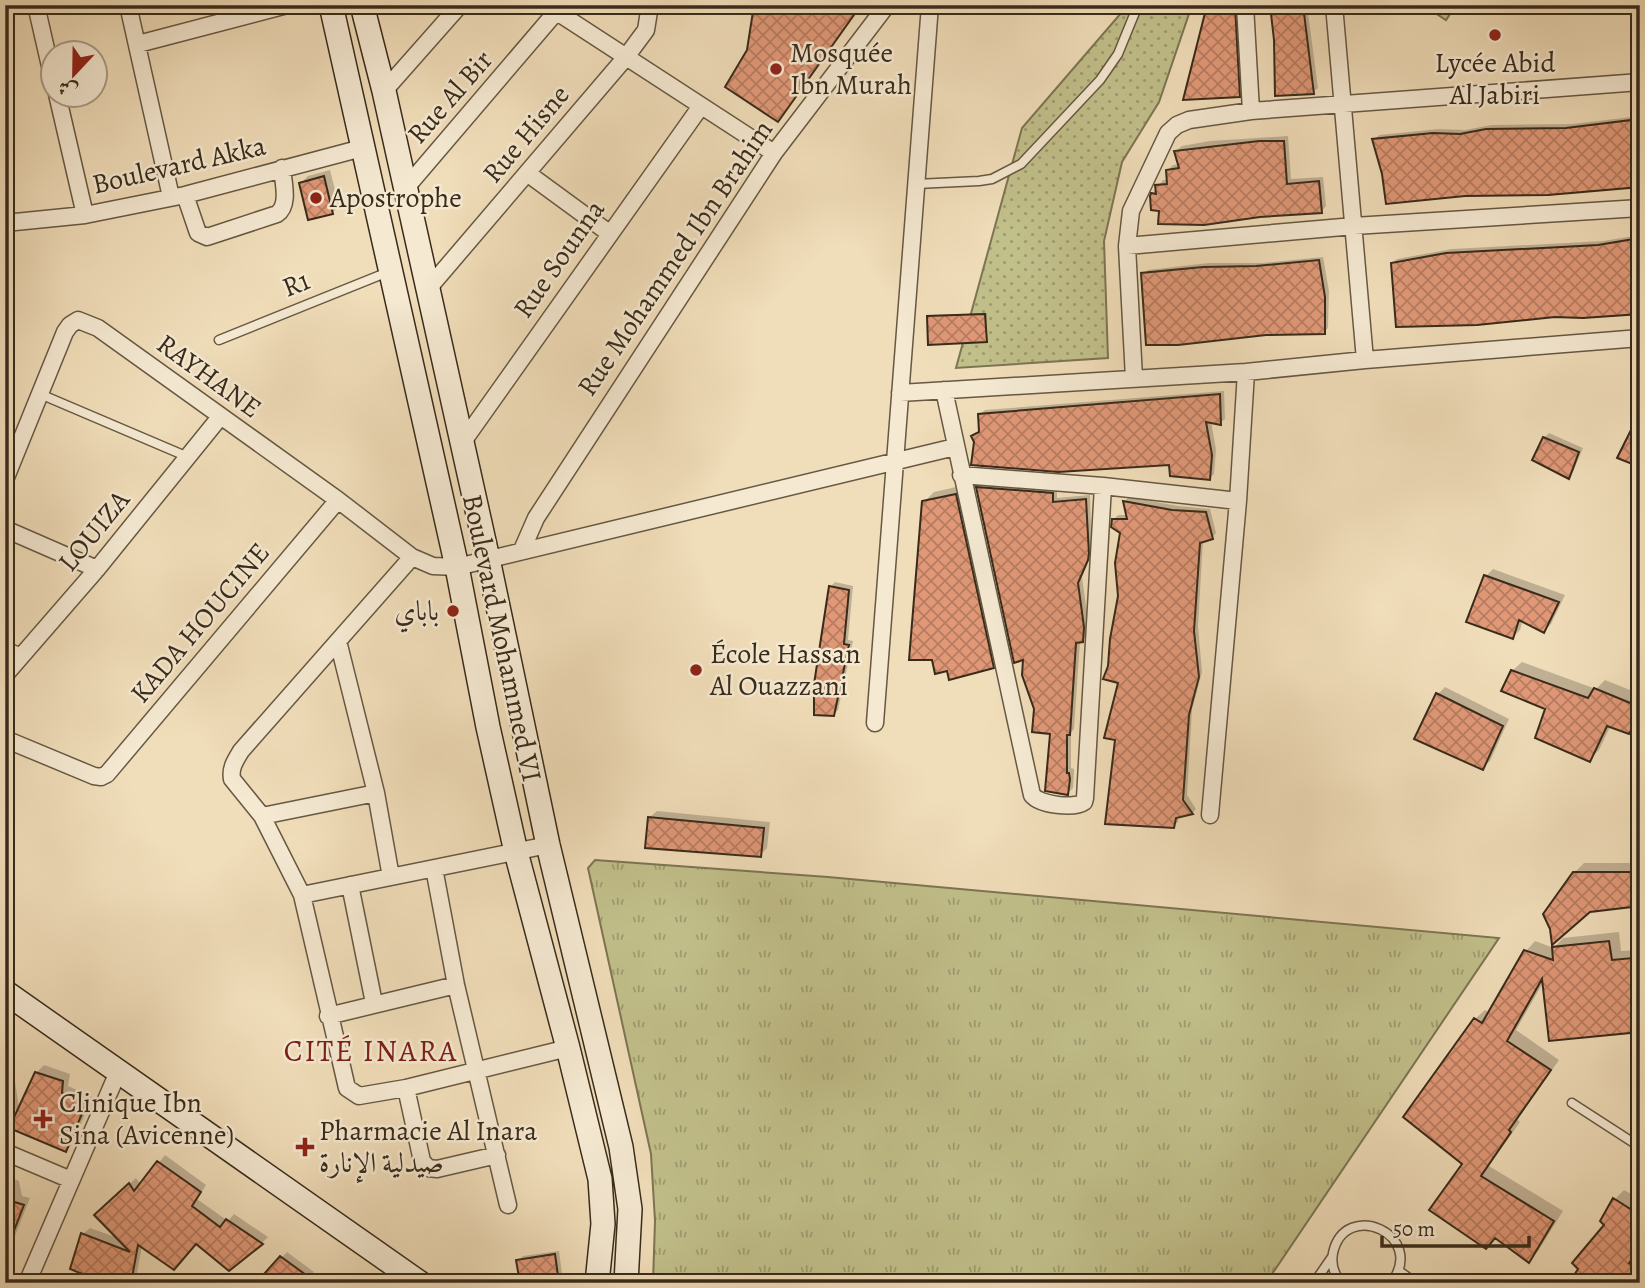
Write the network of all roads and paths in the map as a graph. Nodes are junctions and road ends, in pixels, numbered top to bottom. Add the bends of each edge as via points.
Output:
1 (36, 5) edge
2 (128, 5) edge
3 (287, 5) edge
4 (331, 5) edge
5 (362, 5) edge
6 (460, 5) edge
7 (650, 5) edge
8 (887, 5) edge
9 (930, 5) edge
10 (1138, 5) edge
11 (1245, 5) edge
12 (1334, 5) edge
13 (559, 8) edge
14 (44, 38) edge
15 (138, 44) junction
16 (626, 57) junction
17 (1640, 82) edge
18 (384, 91) junction
19 (1342, 103) junction
20 (701, 106) junction
21 (60, 108) edge
22 (1251, 111) junction
23 (362, 148) junction
24 (774, 153) junction
25 (282, 168) junction
26 (527, 173) junction
27 (916, 184) junction
28 (404, 190) junction
29 (178, 196) junction
30 (1640, 208) edge
31 (85, 215) junction
32 (5, 223) edge
33 (1354, 226) junction
34 (610, 233) junction
35 (1127, 246) junction
36 (391, 271) junction
37 (427, 290) junction
38 (1640, 338) edge
39 (219, 340) dead end
40 (1365, 360) junction
41 (1246, 372) junction
42 (1134, 378) junction
43 (944, 390) junction
44 (900, 393) junction
45 (40, 394) junction
46 (220, 417) junction
47 (462, 443) junction
48 (955, 447) junction
49 (188, 457) junction
50 (895, 460) junction
51 (961, 475) junction
52 (5, 480) edge
53 (1103, 486) junction
54 (338, 500) junction
55 (1238, 501) junction
56 (5, 529) edge
57 (522, 550) junction
58 (412, 557) junction
59 (488, 559) junction
60 (457, 567) junction
61 (97, 569) junction
62 (338, 641) junction
63 (5, 646) edge
64 (25, 654) junction
65 (5, 675) edge
66 (875, 723) dead end
67 (5, 739) edge
68 (376, 793) junction
69 (1210, 815) dead end
70 (262, 816) junction
71 (548, 845) junction
72 (516, 852) junction
73 (434, 868) junction
74 (391, 877) junction
75 (349, 885) junction
76 (302, 895) junction
77 (456, 985) junction
78 (5, 992) edge
79 (374, 1003) junction
80 (328, 1016) junction
81 (568, 1048) junction
82 (477, 1071) junction
83 (117, 1072) junction
84 (406, 1088) junction
85 (1572, 1103) dead end
86 (1640, 1147) edge
87 (5, 1153) edge
88 (497, 1155) junction
89 (71, 1180) junction
90 (508, 1205) dead end
91 (1332, 1256) junction
92 (1399, 1271) junction
93 (27, 1283) edge
94 (420, 1283) edge
95 (597, 1283) edge
96 (626, 1283) edge
97 (1314, 1283) edge
98 (1342, 1283) edge
99 (1391, 1283) edge
100 (1416, 1283) edge

1 - 14 street
2 - 15 street
3 - 15 street
4 - 23 main road, Boulevard Mohammed VI
5 - 18 main road, Boulevard Mohammed VI
6 - 18 street
7 - 16 street, Rue Hisne via 646,30
8 - 24 street, Rue Mohammed Ibn Brahim
9 - 27 street
10 - 27 lane via 1118,54 1100,80 1021,164 992,179
11 - 22 street
12 - 19 street
13 - 16 street
13 - 28 street, Rue Al Bir
15 - 29 street
16 - 20 street
16 - 26 street, Rue Hisne
17 - 19 street
18 - 28 main road, Boulevard Mohammed VI
19 - 22 street
19 - 33 street
20 - 24 street
20 - 34 street, Rue Sounna
21 - 31 street
22 - 35 street via 1189,120 1168,133 1131,211
23 - 25 street, Boulevard Akka
23 - 36 main road, Boulevard Mohammed VI
24 - 57 street, Rue Mohammed Ibn Brahim via 536,518
25 - 29 street, Boulevard Akka
25 - 29 street via 282,210 207,237 198,233
26 - 34 street
26 - 37 street, Rue Hisne
27 - 44 street
28 - 37 main road, Boulevard Mohammed VI
29 - 31 street, Boulevard Akka
30 - 33 street
31 - 32 street, Boulevard Akka
33 - 35 street
33 - 40 street
34 - 47 street, Rue Sounna
35 - 42 street
36 - 39 lane, R1
36 - 60 main road, Boulevard Mohammed VI
37 - 47 main road, Boulevard Mohammed VI
38 - 40 street
40 - 41 street
41 - 42 street
41 - 55 street
42 - 43 street
43 - 44 street
43 - 48 street
44 - 50 street
45 - 46 street, RAYHANE via 65,332 78,320 98,328
45 - 49 lane
45 - 52 street, RAYHANE
46 - 49 street, LOUIZA
46 - 54 street, RAYHANE
47 - 59 main road, Boulevard Mohammed VI
48 - 50 street
48 - 51 street
49 - 61 street, LOUIZA
50 - 57 street
50 - 66 street
51 - 53 street
51 - 53 street via 1032,795 1039,801 1077,806 1085,798
53 - 55 street
54 - 58 street, RAYHANE
54 - 67 street, KADA HOUCINE via 107,774 94,776
55 - 69 street
56 - 61 street
57 - 59 street
58 - 60 street, RAYHANE
58 - 62 street
59 - 60 street
59 - 71 main road, Boulevard Mohammed VI
60 - 72 main road, Boulevard Mohammed VI
61 - 64 street, LOUIZA
62 - 68 street
62 - 70 street via 233,764 232,779
63 - 64 lane
64 - 65 street, LOUIZA
68 - 70 street
68 - 74 street
70 - 76 street
71 - 72 street
71 - 96 main road, Boulevard Mohammed VI via 627,1176
72 - 73 street
72 - 81 main road, Boulevard Mohammed VI
73 - 74 street
73 - 77 street
74 - 75 street
75 - 76 street
75 - 79 street
76 - 80 street
77 - 79 street
77 - 82 street
78 - 83 main road
79 - 80 street
80 - 84 street via 352,1093 359,1096
81 - 82 street
81 - 95 main road, Boulevard Mohammed VI via 600,1179 603,1224
82 - 84 street
82 - 88 street
83 - 89 street
83 - 94 main road
84 - 88 street via 422,1161 428,1168
85 - 86 lane
87 - 89 street
88 - 90 street
89 - 93 street
91 - 92 lane via 1335,1244 1354,1227 1380,1227 1398,1246
91 - 97 lane
91 - 98 lane via 1333,1269
92 - 99 lane
92 - 100 lane

